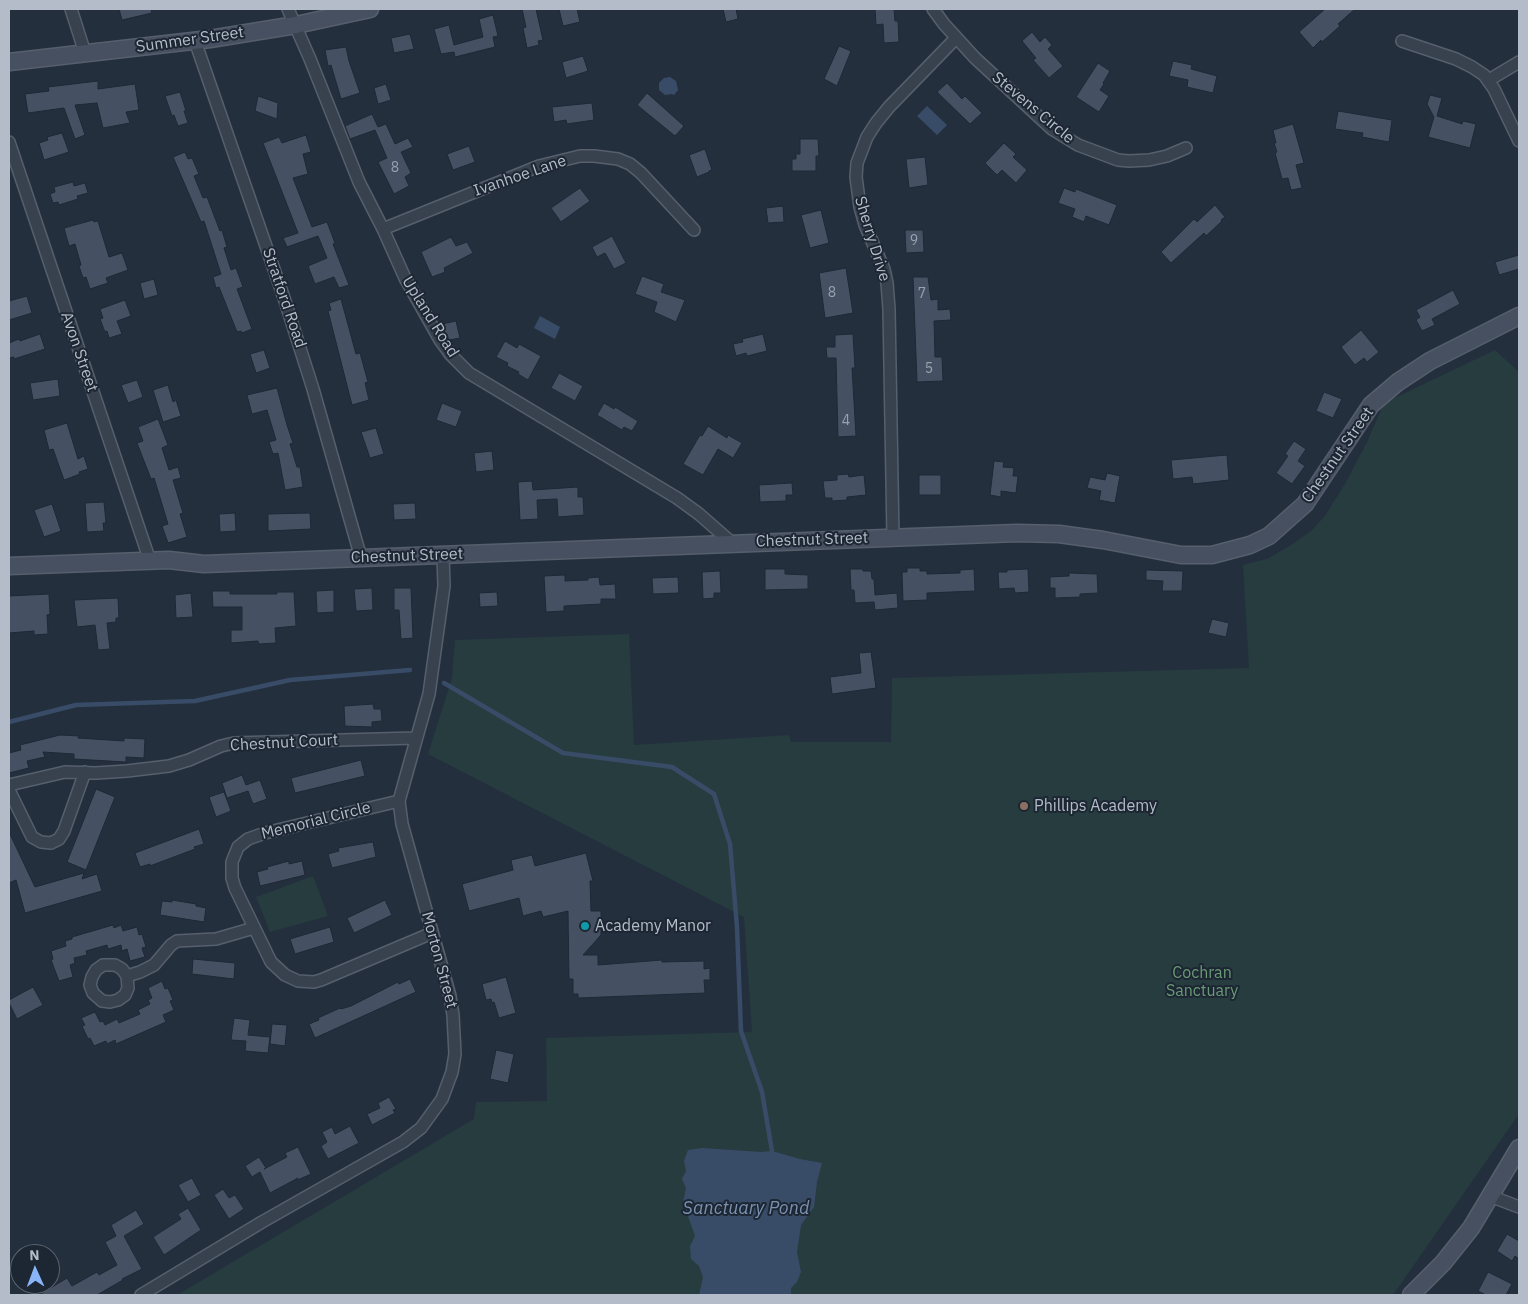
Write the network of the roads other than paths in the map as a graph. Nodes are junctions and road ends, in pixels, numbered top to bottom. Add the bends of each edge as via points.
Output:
1 (71, 9) edge
2 (288, 9) edge
3 (370, 9) edge
4 (932, 9) edge
5 (296, 25) junction
6 (956, 38) junction
7 (195, 41) junction
8 (1402, 41) dead end
9 (85, 53) junction
10 (9, 62) edge
11 (1519, 62) edge
12 (1489, 80) junction
13 (1519, 141) edge
14 (9, 142) edge
15 (1186, 148) dead end
16 (383, 229) junction
17 (694, 230) dead end
18 (1519, 316) edge
19 (893, 537) junction
20 (732, 543) junction
21 (443, 555) junction
22 (361, 558) junction
23 (150, 561) junction
24 (9, 566) edge
25 (416, 738) junction
26 (85, 772) junction
27 (9, 785) edge
28 (9, 790) edge
29 (399, 800) junction
30 (254, 928) junction
31 (432, 933) junction
32 (127, 976) dead end
33 (1519, 1148) edge
34 (1490, 1196) junction
35 (1519, 1207) edge
36 (140, 1295) edge
37 (1411, 1295) edge

1 - 9 street
2 - 5 street, Upland Road
3 - 5 street, Summer Street
4 - 6 street, Stevens Circle
5 - 7 street, Summer Street
5 - 16 street, Upland Road via 359,182
6 - 15 street, Stevens Circle via 1020,101 1052,129 1078,145 1118,160 1149,160
6 - 19 street, Sherry Drive via 876,123 857,163 860,207 887,283
7 - 9 street, Summer Street
7 - 22 street, Stratford Road via 286,301
8 - 12 street via 1460,61
9 - 10 street, Summer Street
11 - 12 street
12 - 13 street
14 - 23 street, Avon Street
16 - 17 street, Ivanhoe Lane via 539,166 594,156 630,164
16 - 20 street, Upland Road via 421,307 440,340 460,365 677,498
18 - 19 street, Chestnut Street via 1430,360 1387,390 1366,413 1305,504 1268,536 1250,545 1194,556 1059,534
19 - 20 street, Chestnut Street
20 - 21 street, Chestnut Street
21 - 22 street, Chestnut Street
21 - 25 street, Morton Street via 444,586 429,694
22 - 23 street, Chestnut Street via 204,564
23 - 24 street, Chestnut Street
25 - 26 street, Chestnut Court via 234,743 169,766
25 - 29 street, Morton Street
26 - 27 street, Chestnut Court via 65,772
26 - 28 street via 64,832 50,843 32,837
29 - 30 street, Memorial Circle via 265,833 238,847 232,862 232,878
29 - 31 street, Morton Street via 402,824
30 - 31 street, Memorial Circle via 274,966 284,975 306,982 321,980
30 - 32 street via 216,939 177,941 154,965
31 - 36 street, Morton Street via 452,1006 455,1054 442,1100 422,1128
33 - 34 street
34 - 35 street
34 - 37 street via 1471,1228

